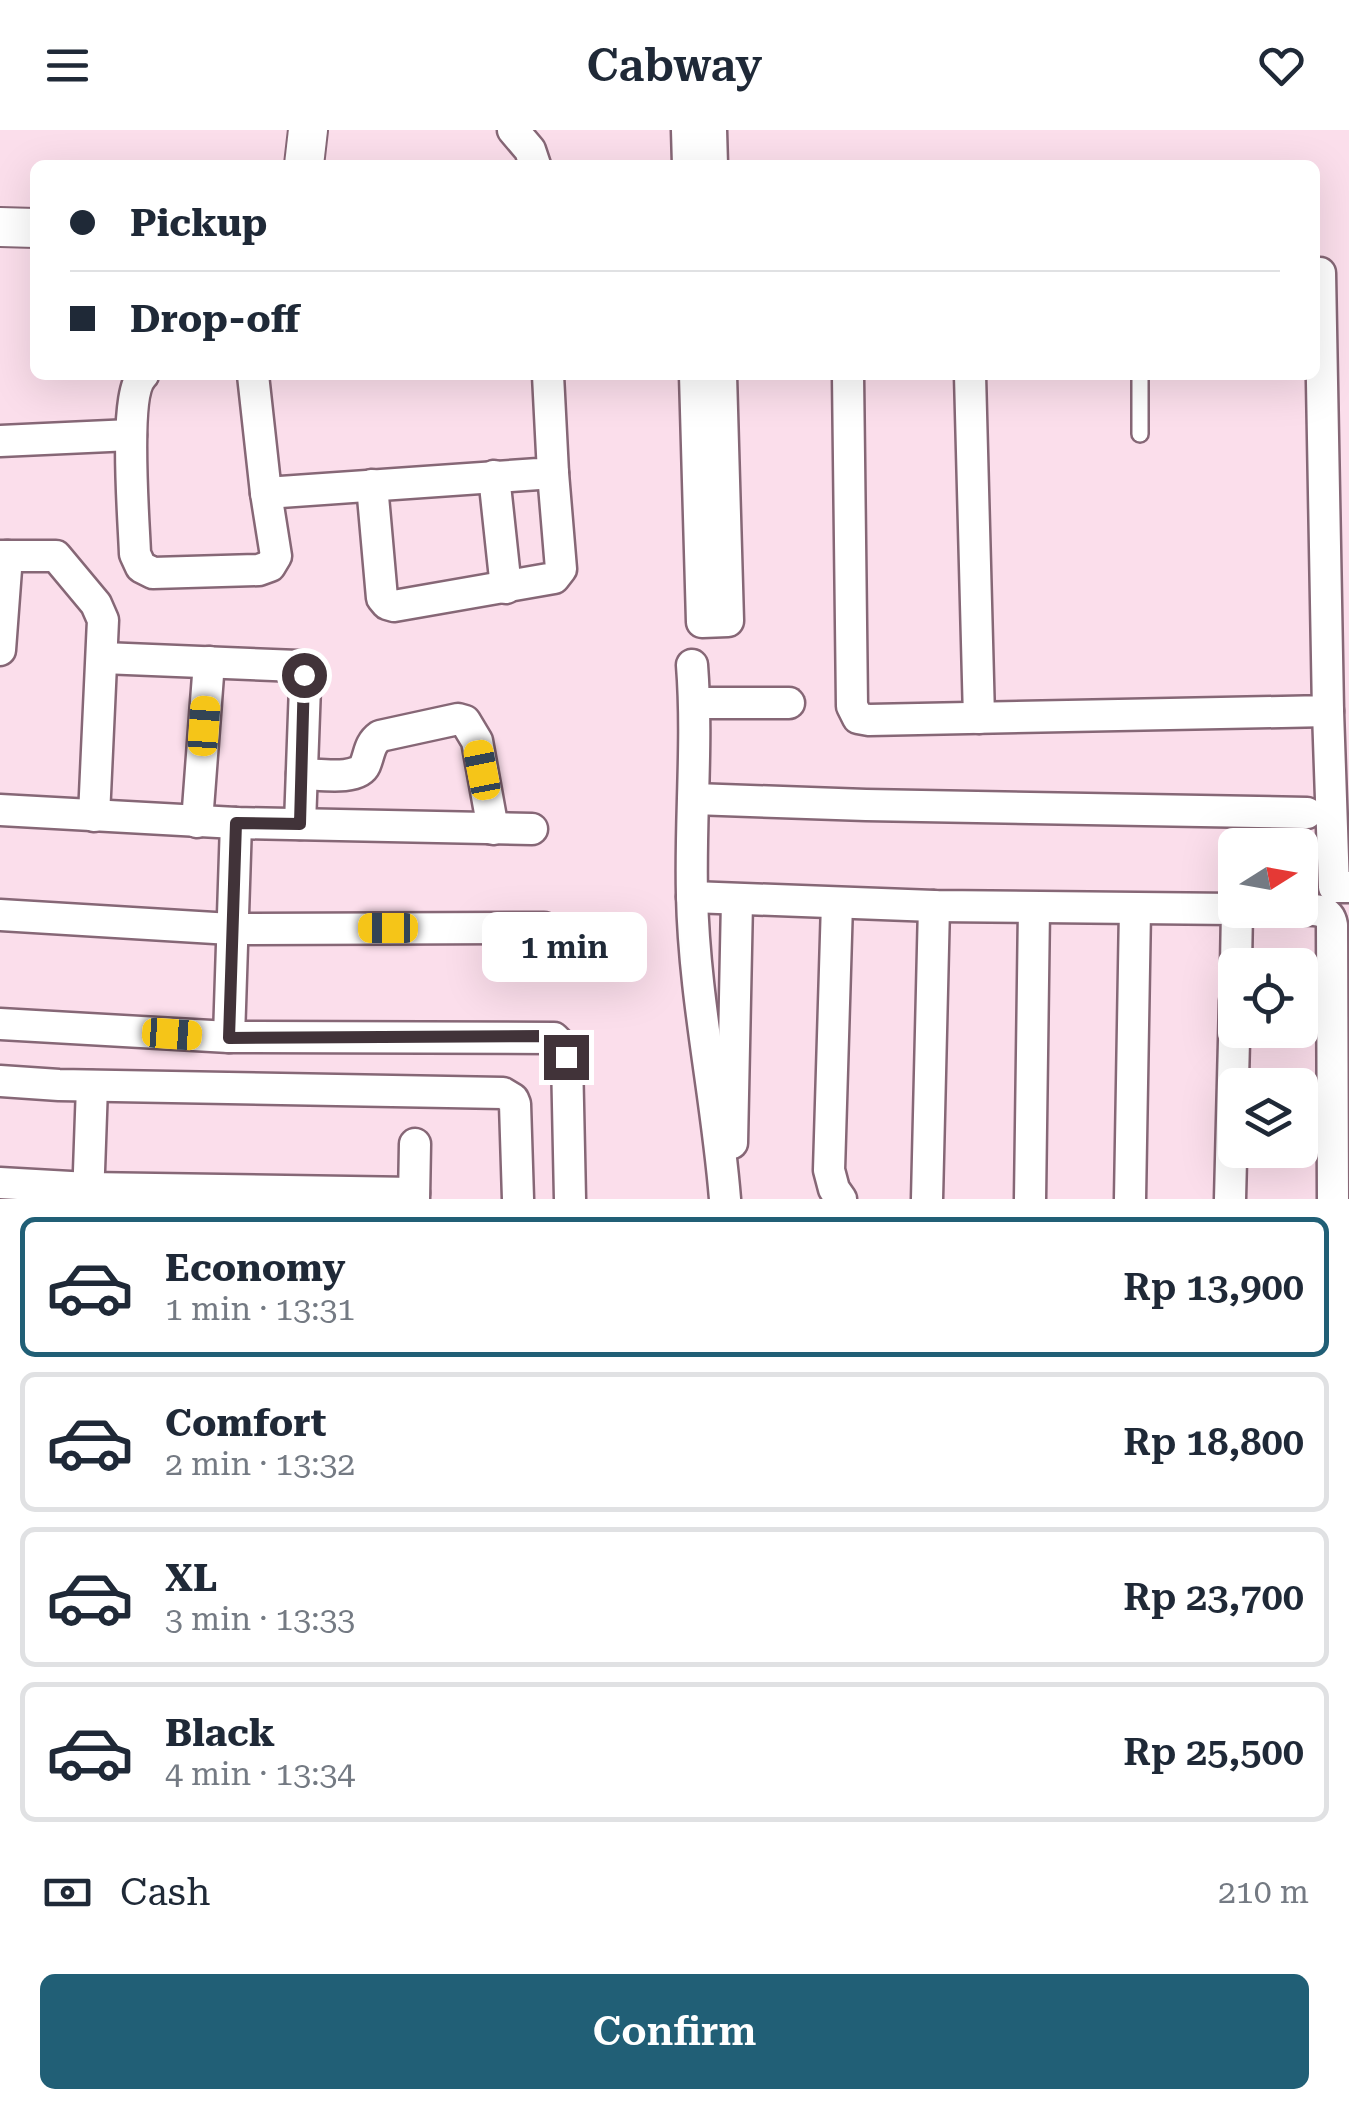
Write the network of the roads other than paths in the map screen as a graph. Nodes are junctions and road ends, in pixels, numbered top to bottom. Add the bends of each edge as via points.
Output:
1 (308, 130) edge
2 (513, 130) edge
3 (687, 130) edge
4 (712, 130) edge
5 (305, 160) edge
6 (534, 160) edge
7 (688, 160) edge
8 (712, 160) edge
9 (0, 227) edge
10 (30, 228) edge
11 (1328, 272) edge
12 (139, 380) edge
13 (254, 380) edge
14 (548, 380) edge
15 (695, 380) edge
16 (721, 380) edge
17 (848, 380) edge
18 (970, 380) edge
19 (1140, 380) edge
20 (1140, 434) dead end
21 (131, 436) junction
22 (0, 441) edge
23 (553, 473) junction
24 (494, 476) junction
25 (372, 484) junction
26 (266, 492) junction
27 (4, 556) edge
28 (1337, 557) edge
29 (506, 588) junction
30 (1338, 623) edge
31 (0, 650) edge
32 (102, 658) junction
33 (209, 662) junction
34 (692, 665) dead end
35 (695, 703) junction
36 (790, 703) dead end
37 (1328, 711) junction
38 (979, 718) junction
39 (302, 774) junction
40 (694, 799) junction
41 (0, 810) edge
42 (1307, 813) dead end
43 (94, 816) junction
44 (197, 822) junction
45 (236, 823) junction
46 (300, 824) junction
47 (493, 828) junction
48 (532, 829) dead end
49 (1349, 887) edge
50 (692, 897) junction
51 (737, 901) junction
52 (836, 903) junction
53 (934, 906) junction
54 (1034, 908) junction
55 (1135, 909) junction
56 (1218, 910) edge
57 (1318, 911) edge
58 (0, 915) edge
59 (544, 928) dead end
60 (231, 929) junction
61 (0, 1024) edge
62 (229, 1038) junction
63 (1234, 1048) edge
64 (0, 1080) edge
65 (92, 1086) junction
66 (415, 1144) dead end
67 (1339, 1181) edge
68 (0, 1183) edge
69 (88, 1194) edge
70 (414, 1196) edge
71 (725, 1197) edge
72 (518, 1199) edge
73 (570, 1199) edge
74 (842, 1199) edge
75 (927, 1199) edge
76 (1030, 1199) edge
77 (1130, 1199) edge
78 (1230, 1199) edge

1 - 5 street
2 - 6 street
3 - 7 street
4 - 8 street
9 - 10 street
11 - 28 street
12 - 21 street
13 - 26 street
14 - 23 street
15 - 16 street via 702,622 728,621
17 - 38 street via 854,714 869,720
18 - 38 street
19 - 20 lane
21 - 22 street
21 - 26 street via 135,554 146,570 270,566 276,556
23 - 24 street
23 - 29 street via 558,575
24 - 25 street
24 - 29 street
25 - 26 street
25 - 29 street via 387,604
27 - 31 street
27 - 32 street via 50,554 60,560 101,613
28 - 30 street
30 - 37 street
32 - 33 street
32 - 43 street
33 - 39 street via 295,664 302,670
33 - 44 street
34 - 35 street
35 - 36 street
35 - 40 street
37 - 38 street
37 - 49 street via 1334,888
39 - 46 street
39 - 47 street via 356,774 380,736 458,719 477,741
40 - 42 street
40 - 50 street
41 - 43 street
43 - 44 street
44 - 45 street
45 - 46 street
45 - 60 street
46 - 47 street
47 - 48 street
50 - 51 street
50 - 71 street
51 - 52 street
51 - 71 street via 733,1124
52 - 53 street
52 - 74 street via 829,1170
53 - 54 street
53 - 75 street
54 - 55 street
54 - 76 street
55 - 56 street
55 - 77 street
57 - 67 street via 1332,924
58 - 60 street
59 - 60 street
60 - 62 street
61 - 62 street
62 - 73 street via 554,1038 566,1057
63 - 78 street
64 - 65 street
65 - 69 street
65 - 72 street via 503,1093 515,1104
66 - 70 street
68 - 69 street
69 - 70 street

